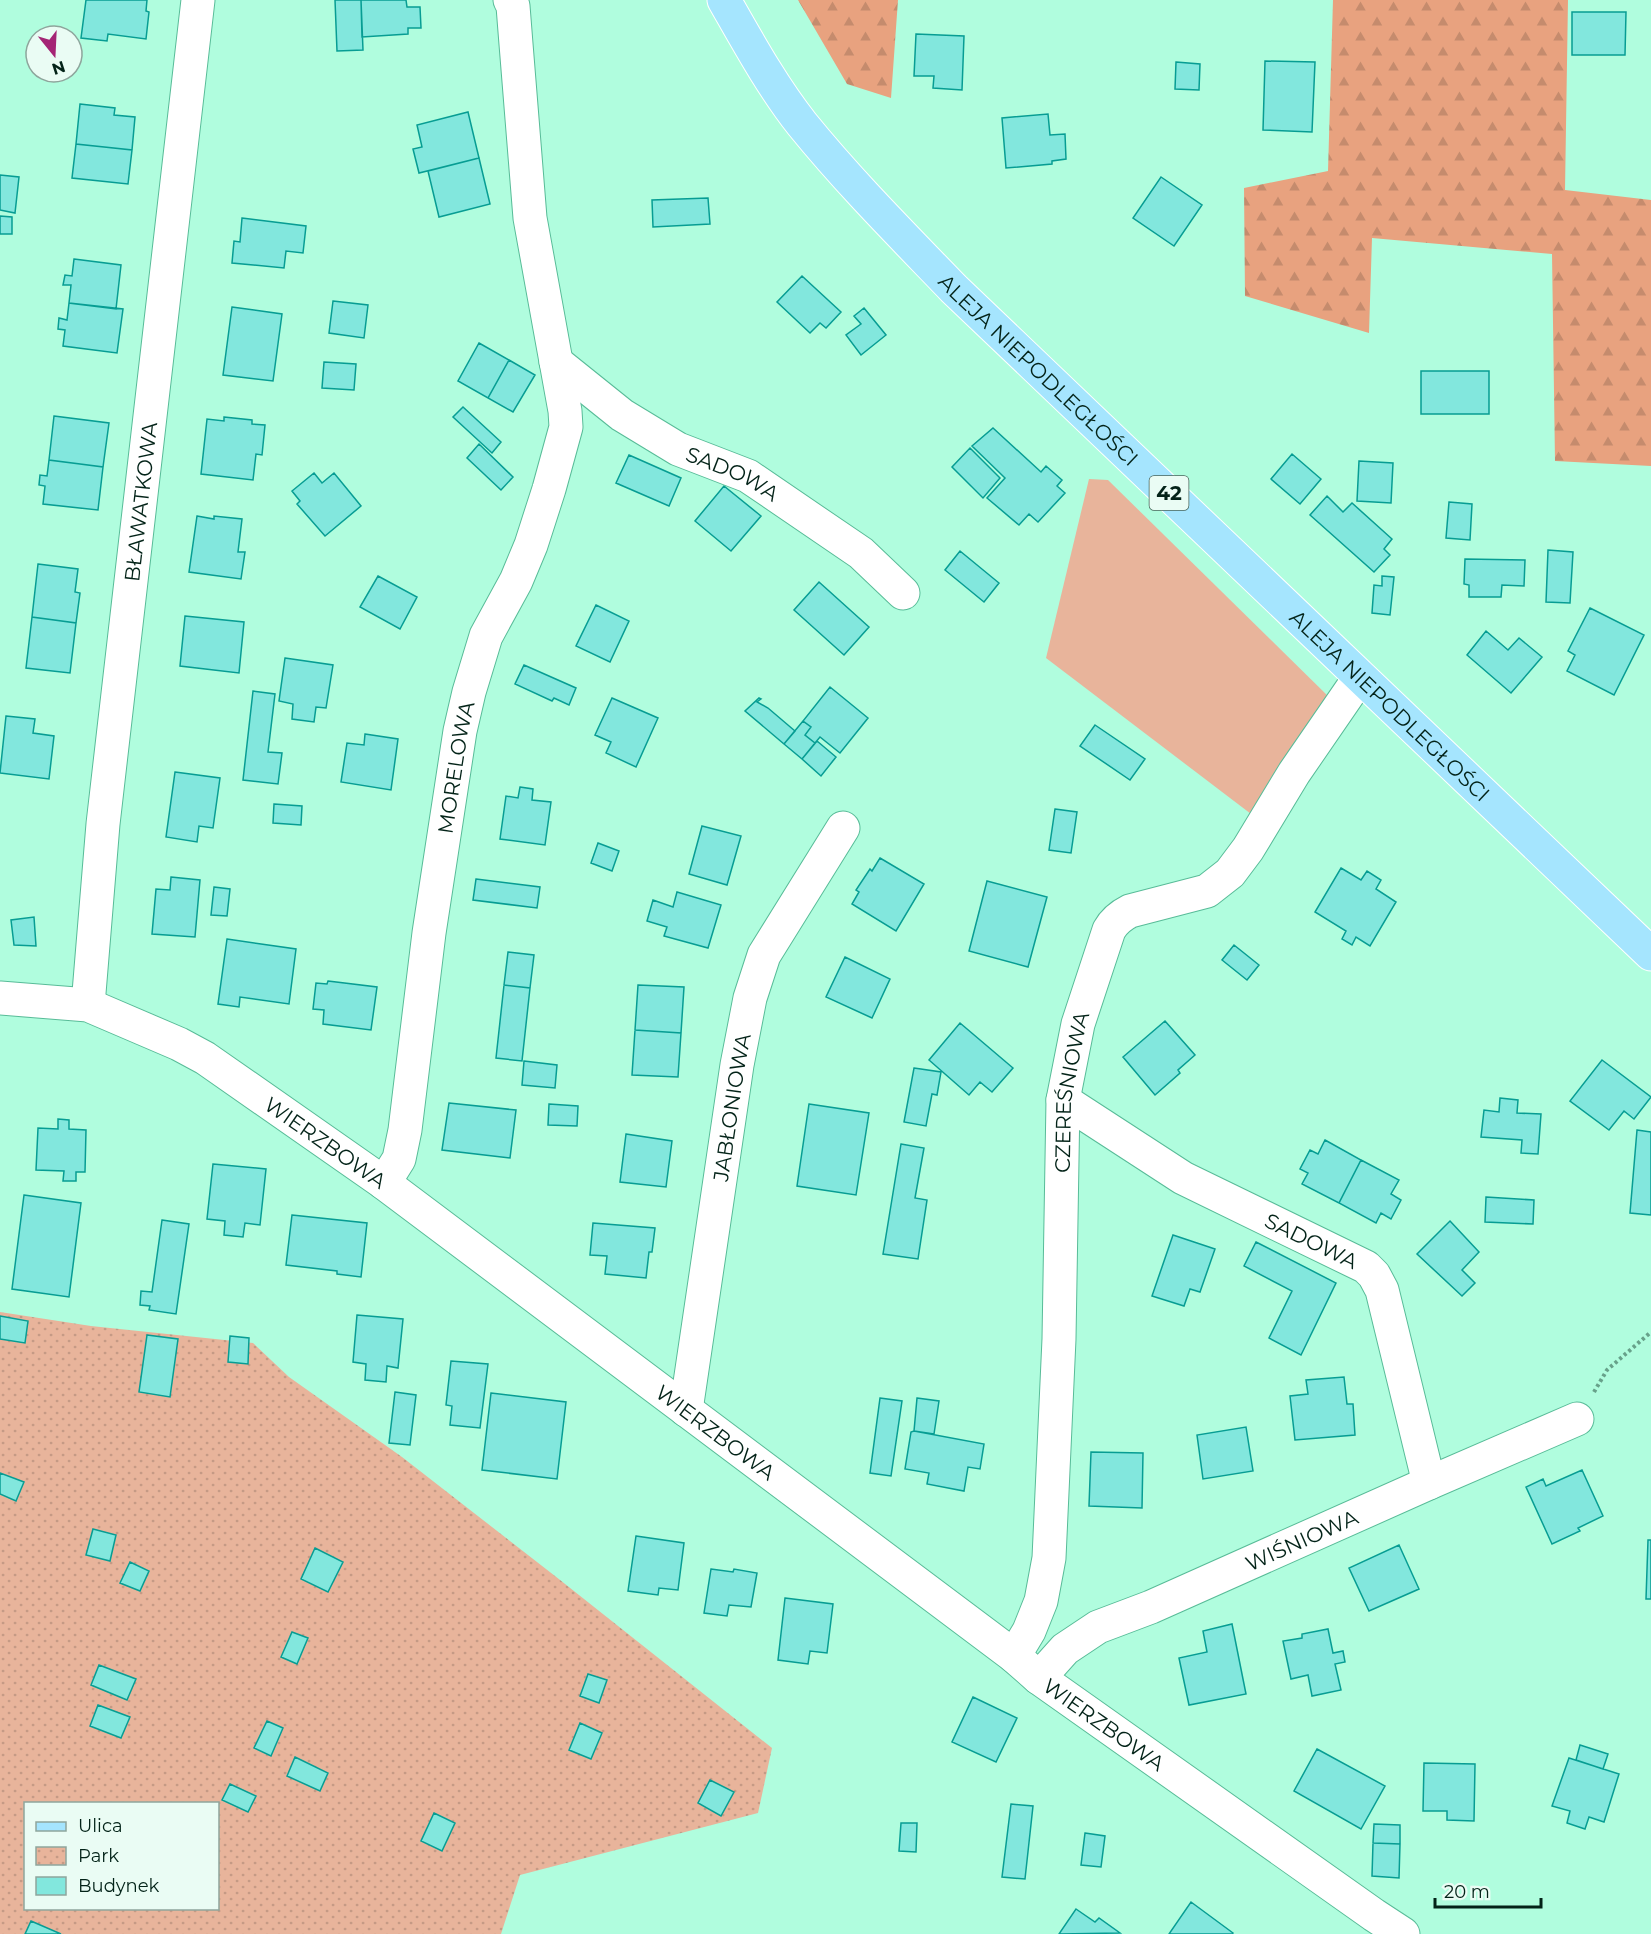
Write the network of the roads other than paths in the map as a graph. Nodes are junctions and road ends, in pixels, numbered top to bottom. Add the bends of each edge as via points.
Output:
1 (198, 0) edge
2 (724, 0) edge
3 (511, 3) edge
4 (556, 362) junction
5 (903, 593) dead end
6 (1360, 677) junction
7 (843, 828) dead end
8 (1651, 954) edge
9 (0, 998) edge
10 (88, 1005) junction
11 (1063, 1100) junction
12 (384, 1183) junction
13 (686, 1410) junction
14 (1577, 1419) road end
15 (1429, 1483) junction
16 (1021, 1643) junction
17 (1039, 1678) junction
18 (1403, 1934) edge

1 - 10 street, BŁAWATKOWA via 103,824
2 - 6 main road, ALEJA NIEPODLEGŁOŚCI / 42 via 776,88 877,210 954,289
3 - 4 street, MORELOWA via 530,218
4 - 5 street, SADOWA via 622,415 678,449 748,476 861,553
4 - 12 street, MORELOWA via 566,427 534,537 486,636 469,692 429,933 405,1130 399,1159
6 - 8 main road, ALEJA NIEPODLEGŁOŚCI / 42
6 - 11 street, CZEREŚNIOWA via 1230,873 1208,891 1130,911 1113,923 1078,1024
7 - 13 street, JABŁONIOWA via 764,955 750,998
9 - 10 street, WIERZBOWA
10 - 12 street, WIERZBOWA via 205,1058
11 - 15 street, SADOWA via 1183,1178 1366,1267 1374,1275 1382,1290
11 - 16 street, CZEREŚNIOWA via 1059,1338 1049,1558 1041,1601
12 - 13 street, WIERZBOWA
13 - 16 street, WIERZBOWA
14 - 15 street, WIŚNIOWA
15 - 17 street, WIŚNIOWA via 1098,1627 1065,1649
16 - 17 street, WIERZBOWA
17 - 18 street, WIERZBOWA

